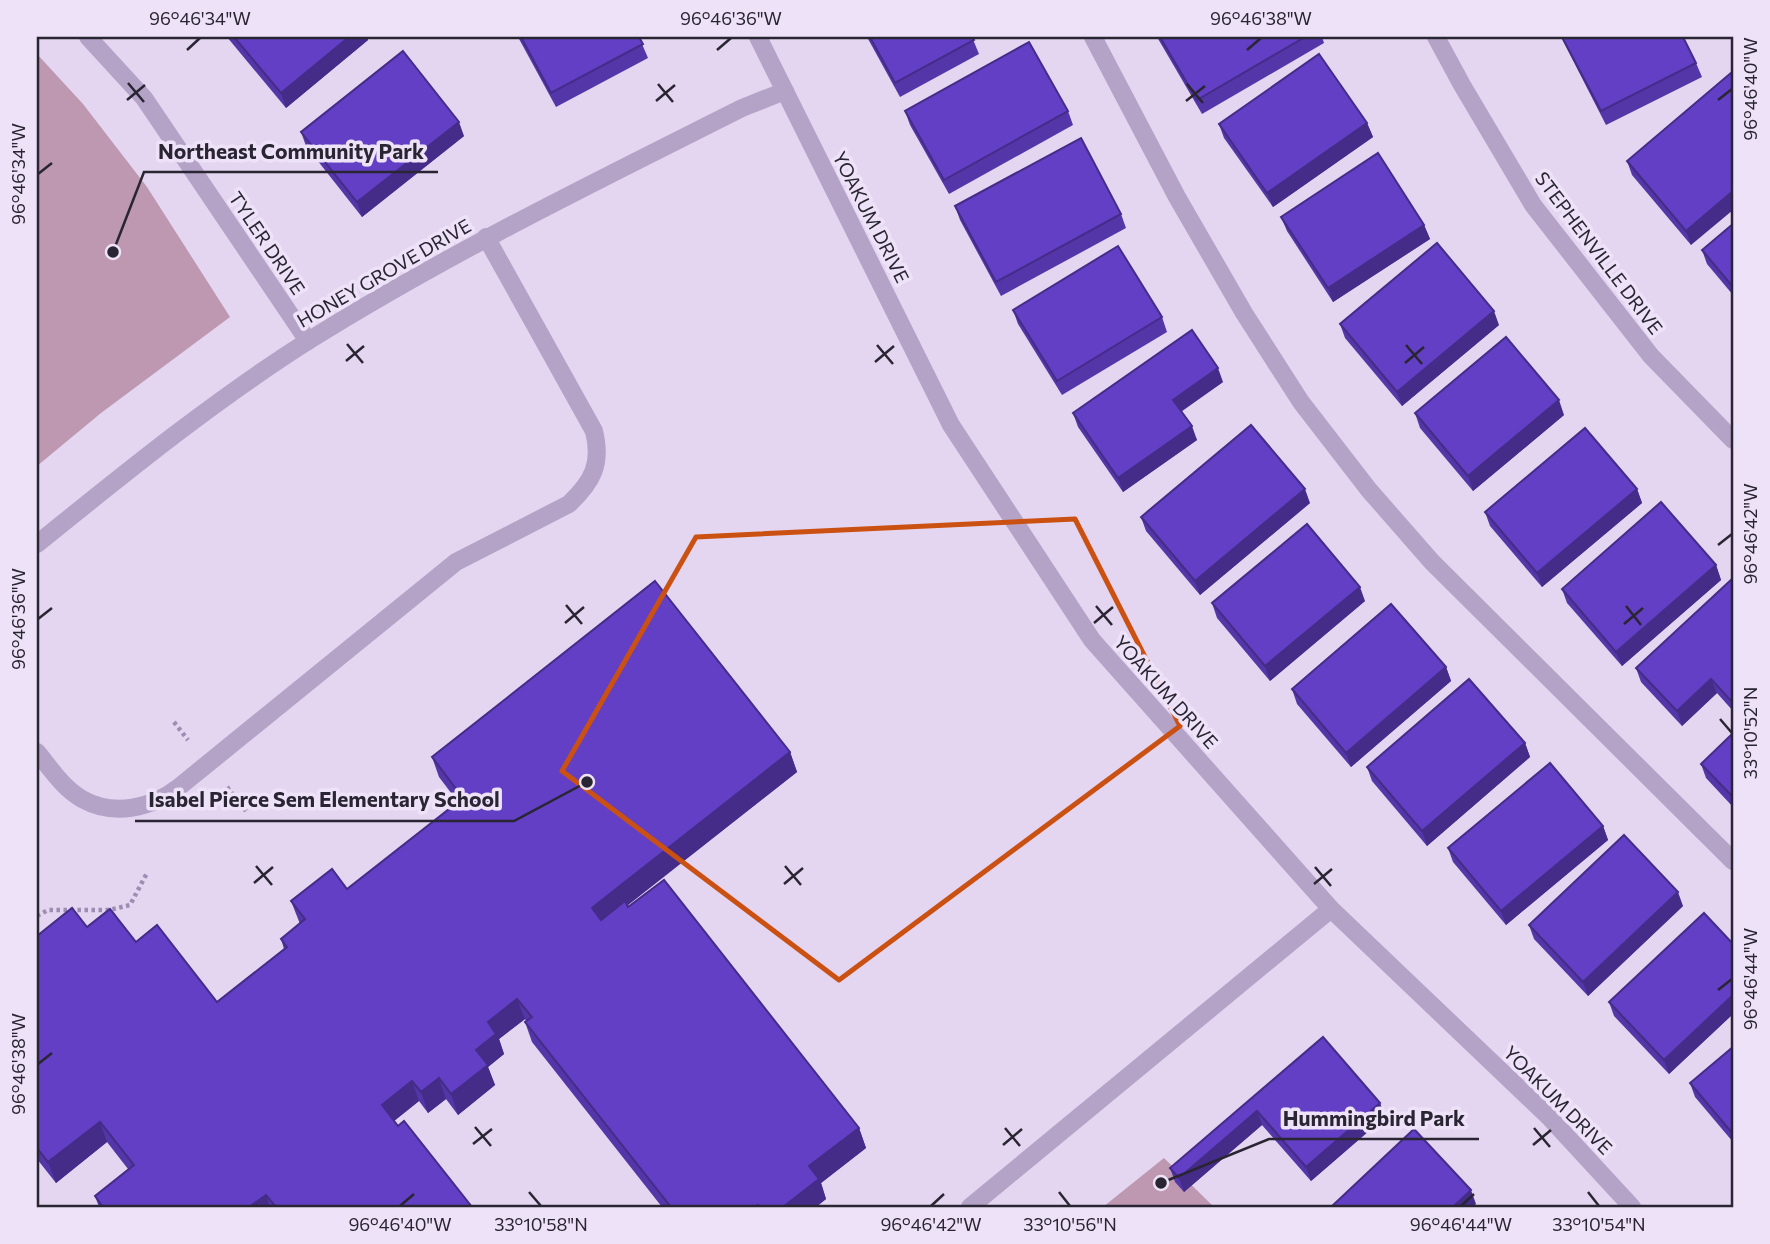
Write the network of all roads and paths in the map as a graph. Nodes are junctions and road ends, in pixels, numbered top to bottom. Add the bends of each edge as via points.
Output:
1 (88, 37) edge
2 (758, 37) edge
3 (1093, 37) edge
4 (1436, 37) edge
5 (785, 91) junction
6 (486, 237) junction
7 (308, 341) junction
8 (1733, 440) edge
9 (37, 544) edge
10 (37, 752) edge
11 (1733, 861) edge
12 (148, 873) dead end
13 (1331, 909) junction
14 (37, 916) edge
15 (970, 1207) edge
16 (1632, 1207) edge

1 - 7 street, TYLER DRIVE via 144,99
2 - 5 street, YOAKUM DRIVE
3 - 11 street via 1244,313 1301,402 1369,490 1432,562
4 - 8 street, STEPHENVILLE DRIVE via 1533,205 1651,356
5 - 6 street, HONEY GROVE DRIVE via 742,108
5 - 13 street, YOAKUM DRIVE via 951,425 1092,640
6 - 7 street, HONEY GROVE DRIVE
6 - 10 street via 594,431 598,447 595,470 580,494 456,562 161,799 124,809 90,802 59,779
7 - 9 street, HONEY GROVE DRIVE via 183,427
12 - 14 path via 130,905 109,910 48,910
13 - 15 street
13 - 16 street, YOAKUM DRIVE via 1548,1116

